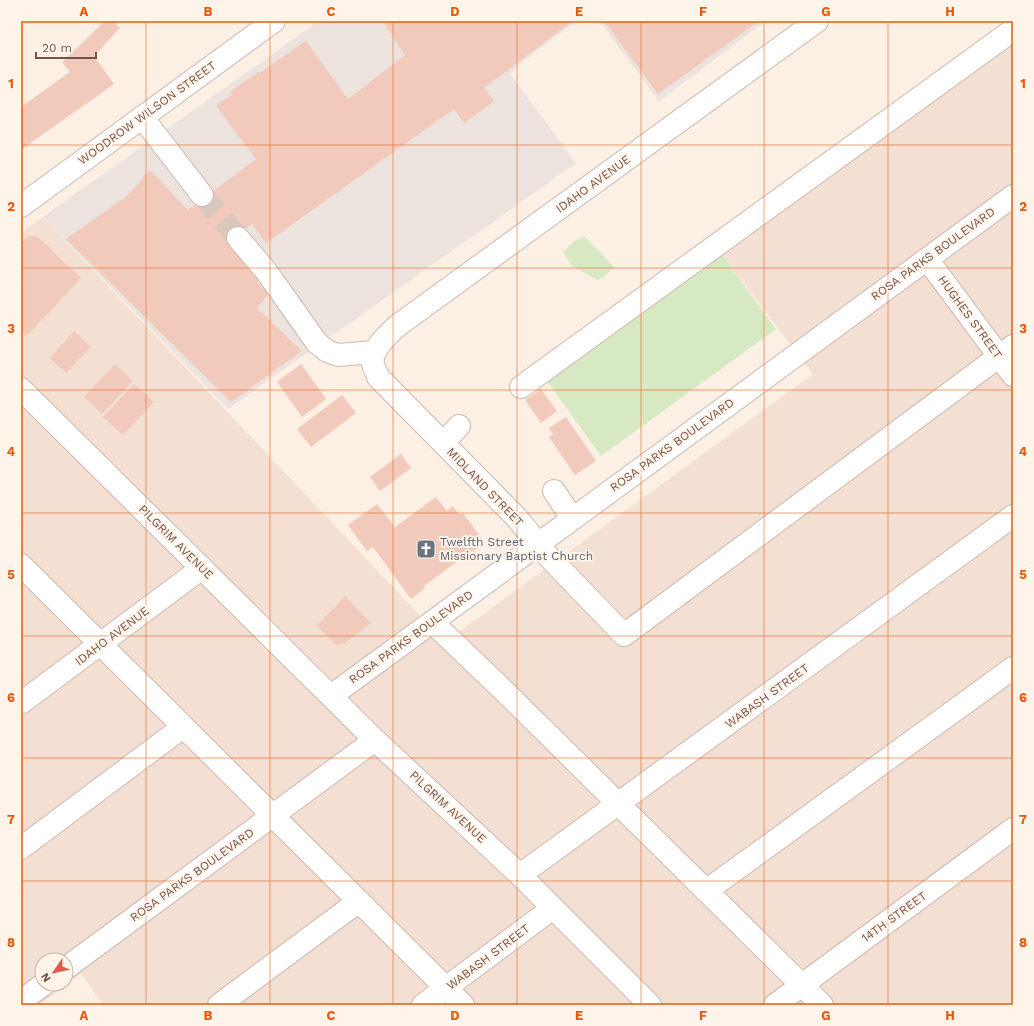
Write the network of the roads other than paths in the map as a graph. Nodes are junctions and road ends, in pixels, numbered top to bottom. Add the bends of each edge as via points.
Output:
1 (274, 21) edge
2 (817, 21) edge
3 (1013, 30) edge
4 (142, 117) junction
5 (202, 195) tunnel mouth
6 (1013, 196) edge
7 (21, 206) edge
8 (238, 238) tunnel mouth
9 (927, 259) junction
10 (1006, 351) edge
11 (375, 352) junction
12 (1013, 376) edge
13 (521, 387) dead end
14 (24, 395) edge
15 (459, 426) dead end
16 (443, 443) junction
17 (554, 491) dead end
18 (1013, 516) edge
19 (572, 518) junction
20 (538, 543) junction
21 (21, 565) edge
22 (202, 568) junction
23 (432, 622) junction
24 (101, 644) junction
25 (1013, 668) edge
26 (331, 696) junction
27 (21, 703) edge
28 (183, 726) junction
29 (375, 740) junction
30 (619, 804) junction
31 (273, 816) junction
32 (1013, 829) edge
33 (21, 848) edge
34 (520, 875) junction
35 (706, 891) junction
36 (359, 901) junction
37 (552, 908) junction
38 (74, 962) edge
39 (802, 985) junction
40 (446, 988) junction
41 (34, 991) edge
42 (21, 1001) edge
43 (219, 1005) edge
44 (422, 1005) edge
45 (463, 1005) edge
46 (650, 1005) edge
47 (775, 1005) edge
48 (822, 1005) edge

1 - 4 street, WOODROW WILSON STREET
2 - 11 street, IDAHO AVENUE via 397,326
3 - 13 street
4 - 5 street
4 - 7 street, WOODROW WILSON STREET
6 - 9 street, ROSA PARKS BOULEVARD
8 - 11 street via 266,271 316,343 338,355
9 - 10 street, HUGHES STREET
9 - 19 street, ROSA PARKS BOULEVARD
10 - 12 street, HUGHES STREET
10 - 20 street, MIDLAND STREET via 624,634
11 - 16 street, MIDLAND STREET via 373,363 378,377
14 - 22 street, PILGRIM AVENUE
15 - 16 street
16 - 20 street, MIDLAND STREET
17 - 19 street
18 - 30 street, WABASH STREET
19 - 20 street, ROSA PARKS BOULEVARD
20 - 23 street, ROSA PARKS BOULEVARD
21 - 24 street
22 - 24 street, IDAHO AVENUE
22 - 26 street, PILGRIM AVENUE
23 - 26 street, ROSA PARKS BOULEVARD
23 - 30 street
24 - 27 street, IDAHO AVENUE
24 - 28 street
25 - 35 street
26 - 29 street, PILGRIM AVENUE
28 - 31 street
28 - 33 street
29 - 31 street, ROSA PARKS BOULEVARD
29 - 34 street, PILGRIM AVENUE
30 - 34 street, WABASH STREET
30 - 35 street
31 - 36 street
31 - 38 street, ROSA PARKS BOULEVARD
32 - 39 street, 14TH STREET
34 - 37 street, PILGRIM AVENUE
35 - 39 street
36 - 40 street
36 - 43 street
37 - 40 street, WABASH STREET
37 - 46 street
39 - 47 street, 14TH STREET
39 - 48 street
40 - 44 street, WABASH STREET
40 - 45 street
41 - 42 street

